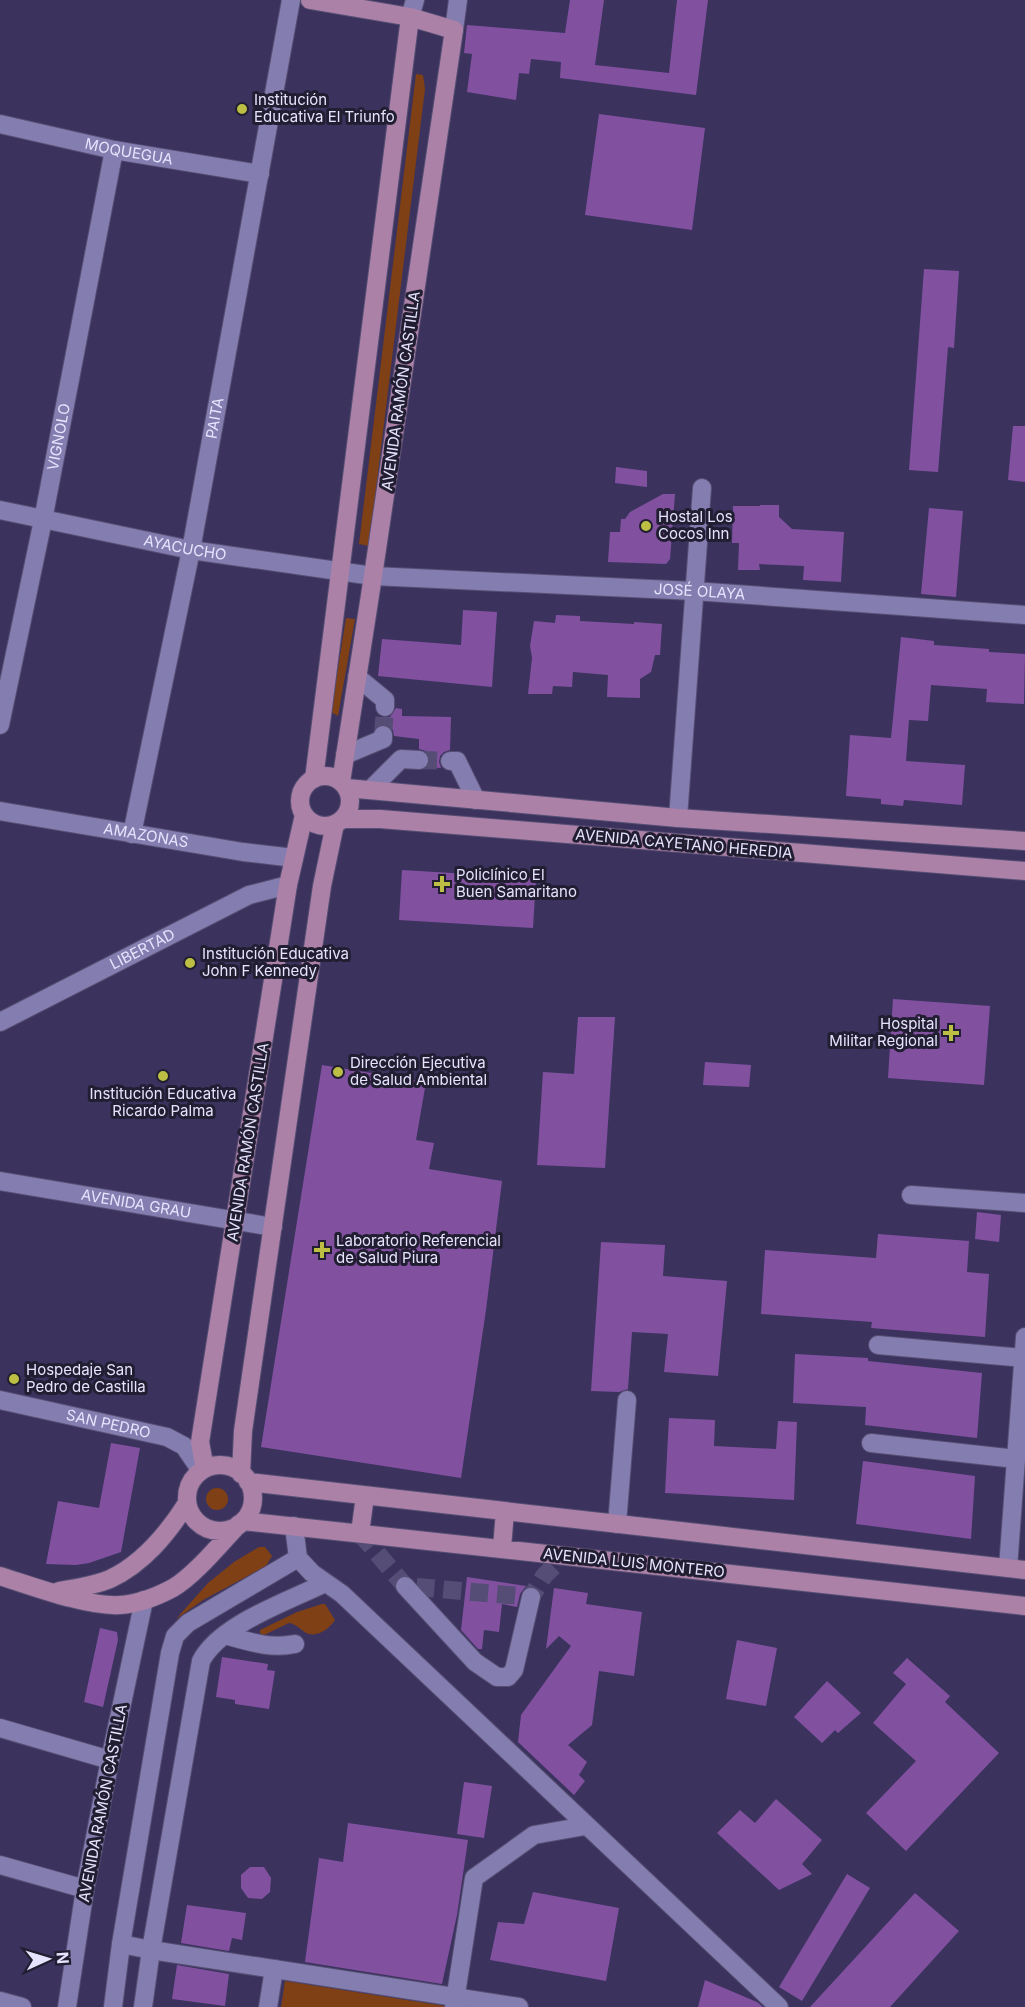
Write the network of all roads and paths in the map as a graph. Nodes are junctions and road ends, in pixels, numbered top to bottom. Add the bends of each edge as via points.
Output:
1 (291, 0) edge
2 (310, 0) edge
3 (458, 0) edge
4 (412, 9) edge
5 (454, 30) junction
6 (0, 124) edge
7 (114, 150) junction
8 (260, 174) junction
9 (702, 488) dead end
10 (0, 510) edge
11 (43, 520) junction
12 (191, 550) junction
13 (340, 570) junction
14 (374, 576) junction
15 (694, 591) junction
16 (1025, 615) edge
17 (357, 677) junction
18 (385, 707) tunnel mouth
19 (0, 724) edge
20 (345, 755) junction
21 (450, 761) dead end
22 (314, 779) junction
23 (343, 785) junction
24 (370, 790) junction
25 (476, 800) junction
26 (0, 811) edge
27 (304, 815) junction
28 (678, 818) junction
29 (339, 822) junction
30 (132, 834) junction
31 (1025, 841) edge
32 (294, 858) junction
33 (1025, 871) edge
34 (288, 885) junction
35 (0, 1022) edge
36 (0, 1181) edge
37 (911, 1195) dead end
38 (1025, 1203) edge
39 (236, 1222) junction
40 (273, 1227) junction
41 (1025, 1337) edge
42 (878, 1345) dead end
43 (1023, 1358) junction
44 (0, 1400) edge
45 (627, 1400) dead end
46 (870, 1443) dead end
47 (1016, 1459) junction
48 (203, 1470) junction
49 (245, 1478) junction
50 (365, 1496) junction
51 (187, 1503) junction
52 (505, 1511) junction
53 (241, 1523) junction
54 (617, 1524) junction
55 (294, 1526) junction
56 (360, 1533) junction
57 (502, 1548) junction
58 (298, 1558) junction
59 (1017, 1569) edge
60 (0, 1576) edge
61 (325, 1583) junction
62 (405, 1586) dead end
63 (52, 1592) junction
64 (531, 1596) dead end
65 (229, 1598) junction
66 (144, 1600) junction
67 (1025, 1606) edge
68 (241, 1623) junction
69 (225, 1635) junction
70 (296, 1644) dead end
71 (0, 1728) edge
72 (110, 1760) junction
73 (585, 1826) junction
74 (0, 1865) edge
75 (85, 1889) junction
76 (121, 1944) junction
77 (151, 1950) junction
78 (274, 1969) junction
79 (0, 2001) edge
80 (455, 2003) edge
81 (22, 2007) edge
82 (67, 2007) edge
83 (113, 2007) edge
84 (143, 2007) edge
85 (268, 2007) edge
86 (519, 2007) edge
87 (779, 2007) edge

1 - 8 street, PAITA
2 - 4 main road
3 - 5 street, AVENIDA RAMÓN CASTILLA
4 - 5 main road
4 - 13 main road
5 - 14 main road, AVENIDA RAMÓN CASTILLA
6 - 7 street, MOQUEGUA
7 - 8 street, MOQUEGUA
7 - 11 street, VIGNOLO
8 - 12 street, PAITA
9 - 15 street
10 - 11 street, AYACUCHO
11 - 12 street, AYACUCHO
11 - 19 street, VIGNOLO
12 - 13 street, AYACUCHO
12 - 30 street, PAITA
13 - 14 street, AYACUCHO
13 - 22 main road
14 - 15 street, JOSÉ OLAYA
14 - 17 main road, AVENIDA RAMÓN CASTILLA
15 - 16 street, JOSÉ OLAYA
15 - 28 street
17 - 18 street via 385,700
17 - 20 main road, AVENIDA RAMÓN CASTILLA
20 - 23 main road, AVENIDA RAMÓN CASTILLA
20 - 24 street via 383,737 410,760
21 - 25 street via 457,761
22 - 23 main road via 327,777
22 - 27 main road via 301,795
23 - 24 main road, AVENIDA CAYETANO HEREDIA
23 - 29 main road via 350,801 347,814
24 - 25 main road, AVENIDA CAYETANO HEREDIA
25 - 28 main road, AVENIDA CAYETANO HEREDIA
26 - 30 street, AMAZONAS
27 - 29 main road via 322,826
27 - 32 main road, AVENIDA RAMÓN CASTILLA
28 - 31 main road, AVENIDA CAYETANO HEREDIA
29 - 33 main road, AVENIDA CAYETANO HEREDIA via 380,819
29 - 40 main road via 322,886
30 - 32 street, AMAZONAS
32 - 34 main road, AVENIDA RAMÓN CASTILLA
34 - 35 street, LIBERTAD via 249,895
34 - 39 main road, AVENIDA RAMÓN CASTILLA
36 - 39 street, AVENIDA GRAU
37 - 38 street
39 - 40 street, AVENIDA GRAU
39 - 48 main road, AVENIDA RAMÓN CASTILLA via 200,1442
40 - 49 main road via 243,1431
41 - 43 street
42 - 43 street
43 - 47 street
44 - 48 street, SAN PEDRO via 167,1437 184,1446
45 - 54 street
46 - 47 street
47 - 59 street
48 - 49 main road via 224,1466 234,1468
48 - 51 main road via 190,1485
49 - 50 main road
49 - 53 main road via 252,1498
50 - 52 main road
50 - 56 main road
51 - 53 main road via 195,1520 212,1530 231,1529
51 - 63 main road via 169,1531 143,1556 111,1578
52 - 54 main road
52 - 57 main road
53 - 55 main road, AVENIDA LUIS MONTERO
53 - 66 main road via 174,1588
54 - 59 main road
55 - 56 main road, AVENIDA LUIS MONTERO
55 - 58 street
56 - 57 main road, AVENIDA LUIS MONTERO
57 - 67 main road, AVENIDA LUIS MONTERO
58 - 61 street
58 - 65 street
60 - 63 main road
61 - 68 street
61 - 73 street via 342,1594
62 - 64 street via 475,1662 497,1677 508,1677 514,1670
63 - 66 main road via 120,1605
65 - 68 street
65 - 76 street via 188,1623 175,1636
66 - 72 street, AVENIDA RAMÓN CASTILLA
68 - 69 street
69 - 70 street via 262,1646
69 - 77 street via 201,1661
71 - 72 street
72 - 75 street, AVENIDA RAMÓN CASTILLA
73 - 80 street via 534,1835 474,1878
73 - 87 street
74 - 75 street
75 - 82 street, AVENIDA RAMÓN CASTILLA
76 - 77 street
76 - 83 street
77 - 78 street
77 - 84 street
78 - 80 street
78 - 85 street
79 - 81 street
80 - 86 street

